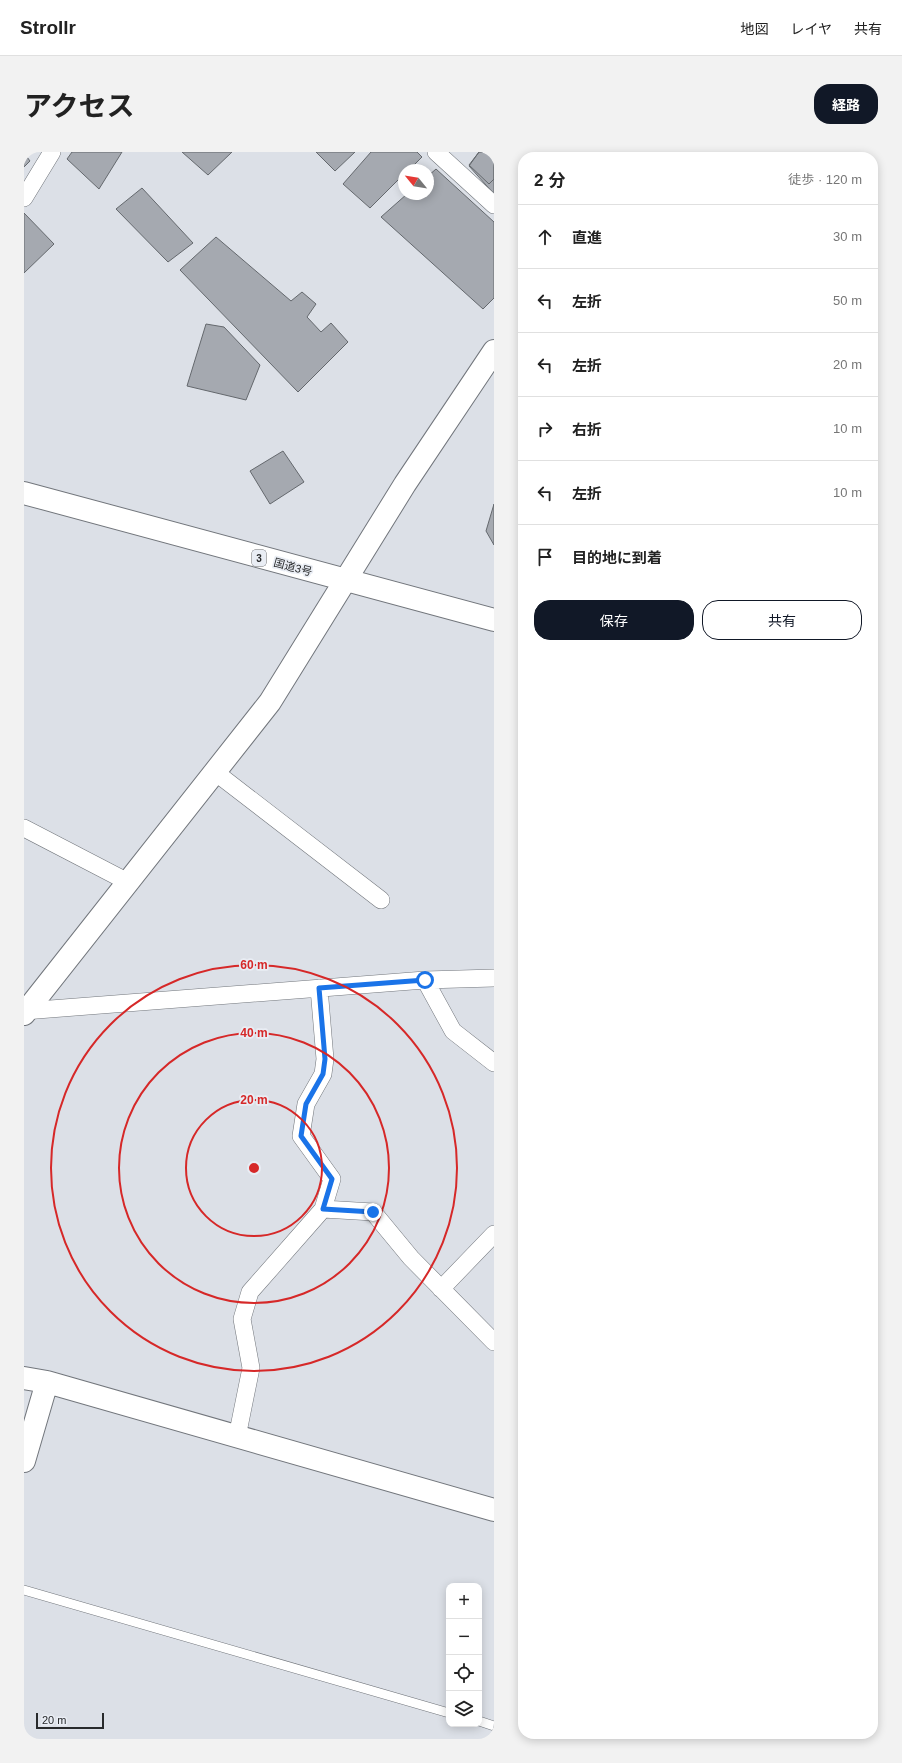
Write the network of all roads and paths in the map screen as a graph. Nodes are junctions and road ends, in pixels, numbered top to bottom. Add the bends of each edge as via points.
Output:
1 (52, 152) edge
2 (436, 152) edge
3 (24, 198) edge
4 (494, 205) edge
5 (494, 352) edge
6 (24, 493) edge
7 (345, 581) junction
8 (494, 620) edge
9 (215, 772) junction
10 (24, 828) edge
11 (128, 882) junction
12 (382, 900) dead end
13 (494, 978) edge
14 (425, 980) junction
15 (319, 988) junction
16 (25, 1012) edge
17 (494, 1063) edge
18 (323, 1209) junction
19 (494, 1234) edge
20 (441, 1289) junction
21 (494, 1342) edge
22 (24, 1378) edge
23 (47, 1382) junction
24 (237, 1437) junction
25 (24, 1461) edge
26 (494, 1510) edge
27 (24, 1590) edge
28 (446, 1712) edge
29 (482, 1722) edge
30 (494, 1726) edge

1 - 3 street
2 - 4 street
5 - 7 main road via 405,484
6 - 7 main road, 国道3号 / 3
7 - 8 main road, 国道3号 / 3
7 - 9 main road via 270,702
9 - 11 main road
9 - 12 street
10 - 11 street
11 - 16 main road
13 - 14 street
14 - 15 street
14 - 17 street via 453,1031
15 - 16 street
15 - 18 street via 325,1059 323,1074 306,1104 301,1136 332,1179
18 - 20 street via 373,1212
18 - 24 street via 250,1292 242,1318 251,1368
19 - 20 street
20 - 21 street
22 - 23 main road
23 - 24 main road
23 - 25 main road
24 - 26 main road
27 - 28 lane
29 - 30 lane

